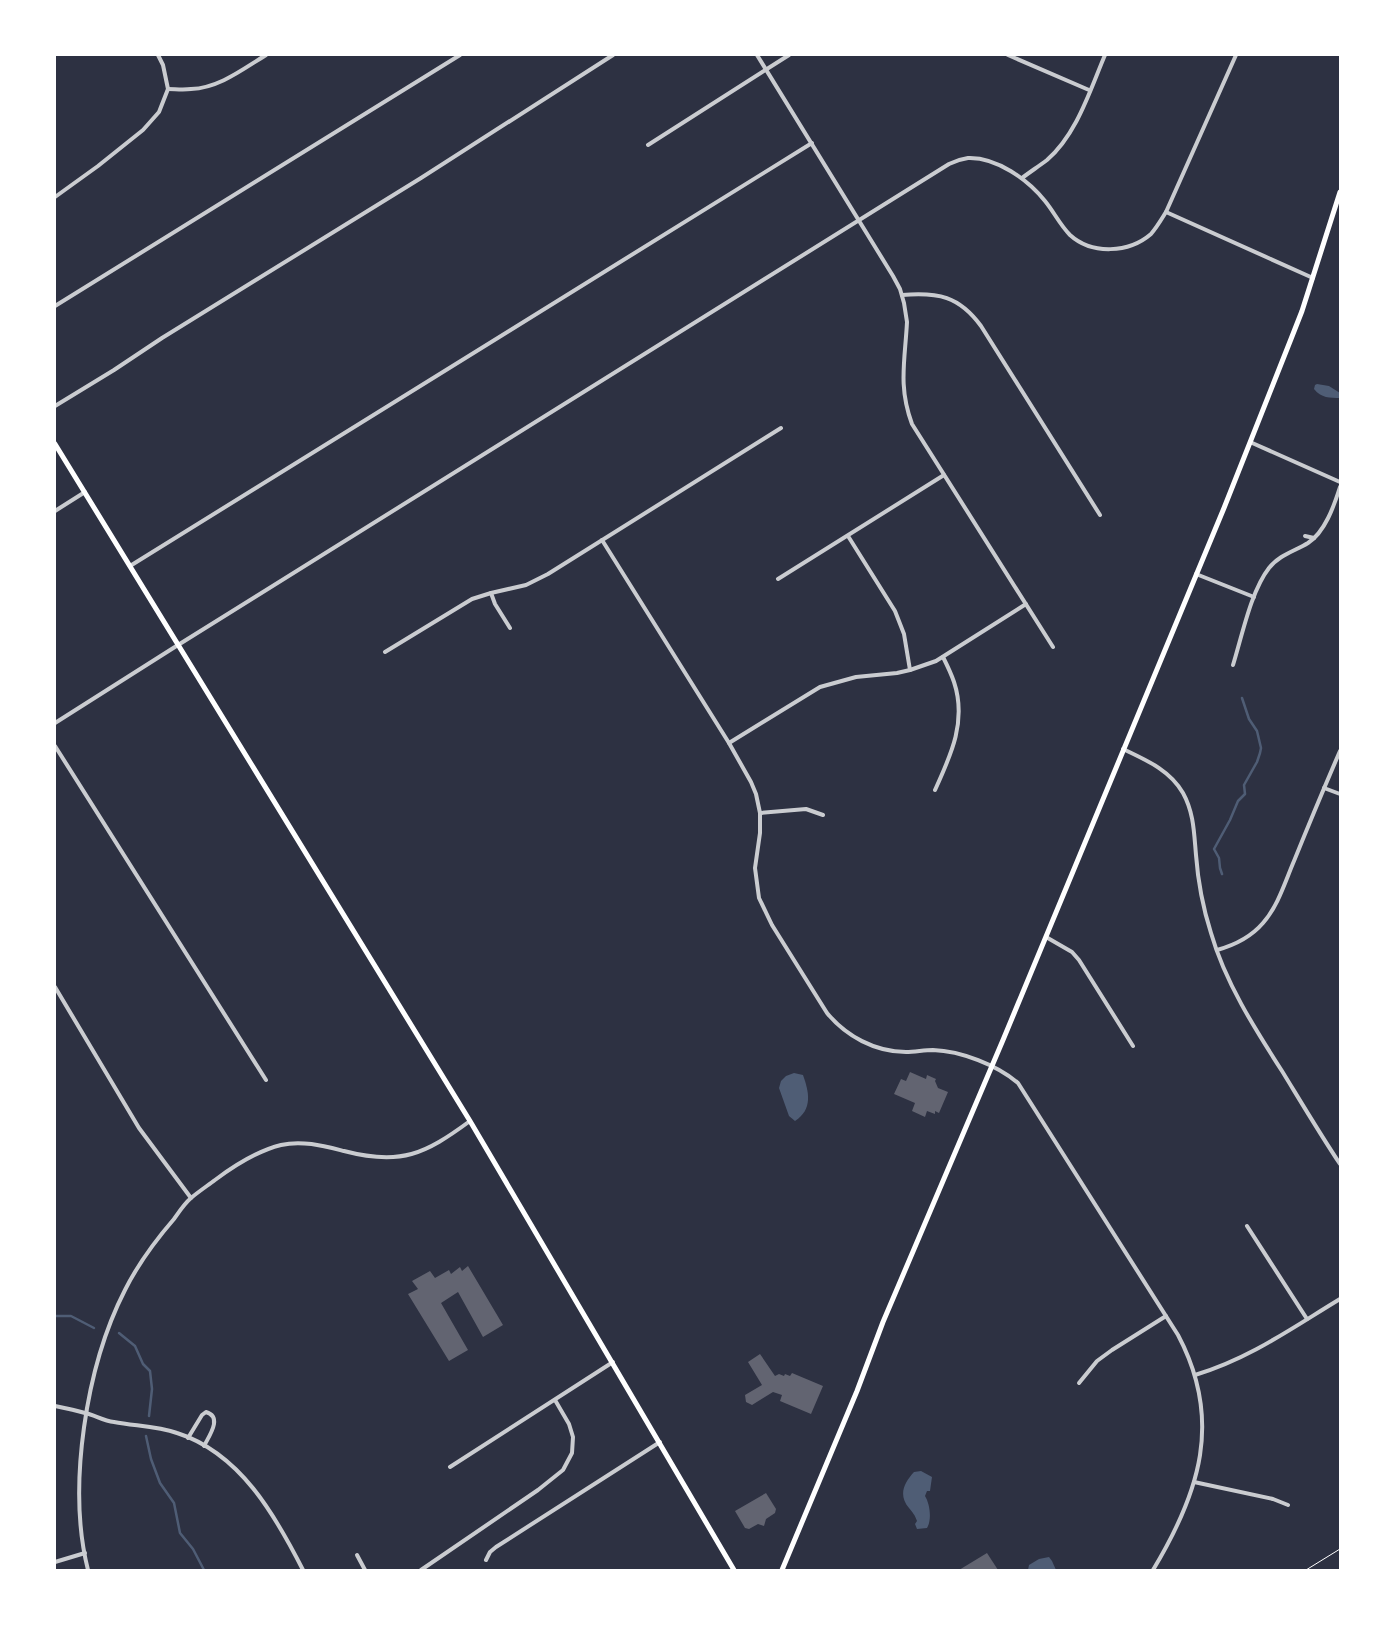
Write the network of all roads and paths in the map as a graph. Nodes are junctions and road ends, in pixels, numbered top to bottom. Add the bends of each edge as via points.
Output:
1 (158, 55) edge
2 (266, 55) edge
3 (460, 55) edge
4 (613, 55) edge
5 (757, 55) edge
6 (789, 55) edge
7 (1008, 55) edge
8 (1105, 55) edge
9 (1236, 55) edge
10 (766, 69) junction
11 (168, 89) junction
12 (1089, 90) junction
13 (812, 143) junction
14 (648, 144) dead end
15 (1022, 178) junction
16 (1340, 192) edge
17 (55, 197) edge
18 (1166, 212) junction
19 (859, 219) junction
20 (1313, 278) junction
21 (902, 295) junction
22 (55, 306) edge
23 (55, 406) edge
24 (781, 428) dead end
25 (1250, 442) junction
26 (55, 444) edge
27 (944, 475) junction
28 (1340, 482) edge
29 (1340, 487) edge
30 (85, 492) junction
31 (55, 512) edge
32 (1100, 515) dead end
33 (848, 536) junction
34 (1305, 536) dead end
35 (1314, 538) junction
36 (602, 540) junction
37 (130, 566) junction
38 (1196, 574) junction
39 (778, 579) dead end
40 (491, 593) junction
41 (1254, 597) junction
42 (1026, 604) junction
43 (510, 628) dead end
44 (178, 645) junction
45 (1053, 647) dead end
46 (385, 652) dead end
47 (943, 657) junction
48 (1233, 665) dead end
49 (910, 670) junction
50 (55, 723) edge
51 (729, 742) junction
52 (55, 746) edge
53 (1123, 749) junction
54 (1340, 751) edge
55 (1324, 788) junction
56 (935, 790) dead end
57 (1340, 794) edge
58 (760, 813) junction
59 (823, 815) dead end
60 (1046, 937) junction
61 (1217, 950) junction
62 (55, 987) edge
63 (1133, 1046) dead end
64 (990, 1066) junction
65 (266, 1080) dead end
66 (470, 1121) junction
67 (1340, 1164) edge
68 (191, 1198) junction
69 (1247, 1226) dead end
70 (1340, 1299) edge
71 (1166, 1316) junction
72 (1307, 1319) junction
73 (613, 1362) junction
74 (1195, 1375) junction
75 (1079, 1383) dead end
76 (555, 1400) junction
77 (55, 1406) edge
78 (86, 1413) junction
79 (188, 1438) junction
80 (660, 1442) junction
81 (204, 1446) junction
82 (450, 1467) dead end
83 (1194, 1482) junction
84 (1288, 1505) dead end
85 (1340, 1549) edge
86 (85, 1553) junction
87 (357, 1555) dead end
88 (486, 1560) dead end
89 (55, 1562) edge
90 (88, 1570) edge
91 (303, 1570) edge
92 (365, 1570) edge
93 (421, 1570) edge
94 (734, 1570) edge
95 (782, 1570) edge
96 (1154, 1570) edge
97 (1306, 1570) edge

1 - 11 street
2 - 11 street via 216,84
3 - 22 street
4 - 23 street
5 - 10 street
6 - 10 street
7 - 12 street
8 - 12 street
9 - 18 street
10 - 13 street
10 - 14 street
11 - 17 street via 152,122
12 - 15 street via 1066,138 1047,160
13 - 19 street
13 - 37 street
15 - 18 street via 1046,202 1068,233 1102,249 1117,249 1139,242 1158,226
15 - 19 street via 990,162 968,158 959,160
16 - 20 main road
18 - 20 street
19 - 21 street
19 - 44 street
20 - 25 main road
21 - 27 street via 907,322 903,374 906,404 912,424
21 - 32 street via 946,297 974,315
24 - 36 street
25 - 28 street
25 - 38 main road
26 - 30 main road
27 - 33 street
27 - 42 street
29 - 35 street via 1320,532
30 - 31 street
30 - 37 main road
33 - 39 street
33 - 49 street via 895,611 904,634
34 - 35 street
35 - 41 street via 1275,561
36 - 40 street via 533,582
36 - 51 street
37 - 44 main road
38 - 41 street
38 - 53 main road
40 - 43 street
40 - 46 street via 472,599
41 - 48 street
42 - 45 street
42 - 47 street
44 - 50 street
44 - 66 main road
47 - 49 street
47 - 56 street via 957,691 959,724 954,748
49 - 51 street via 856,677 820,687
51 - 58 street via 751,782
52 - 65 street
53 - 60 main road
53 - 61 street via 1164,771 1176,783 1188,804 1195,834 1200,890
54 - 55 street
55 - 57 street
55 - 61 street via 1270,914 1250,935
58 - 59 street via 806,809
58 - 64 street via 755,868 759,898 772,925 836,1024 873,1047 902,1052 945,1051
60 - 63 street via 1072,952 1079,960
60 - 64 main road
61 - 67 street via 1250,1019
62 - 68 street via 139,1128
64 - 71 street via 1018,1083
64 - 95 main road
66 - 68 street via 433,1146 412,1155 367,1157 326,1146 282,1145 237,1164
66 - 73 main road
68 - 78 street via 159,1236 124,1292 103,1345
69 - 72 street
70 - 72 street
71 - 74 street
71 - 75 street via 1097,1361
72 - 74 street via 1252,1353
73 - 76 street
73 - 80 main road
74 - 83 street via 1201,1406 1202,1444
76 - 82 street
76 - 93 street via 573,1437 572,1452 563,1470
77 - 78 street
78 - 79 street via 105,1421 162,1429
78 - 86 street via 79,1480
79 - 81 street
79 - 81 street via 206,1412 214,1417 215,1422
80 - 88 street via 496,1547
80 - 94 main road
81 - 91 street via 249,1482
83 - 84 street
83 - 96 street via 1177,1527
85 - 97 path
86 - 89 street
86 - 90 street
87 - 92 street

